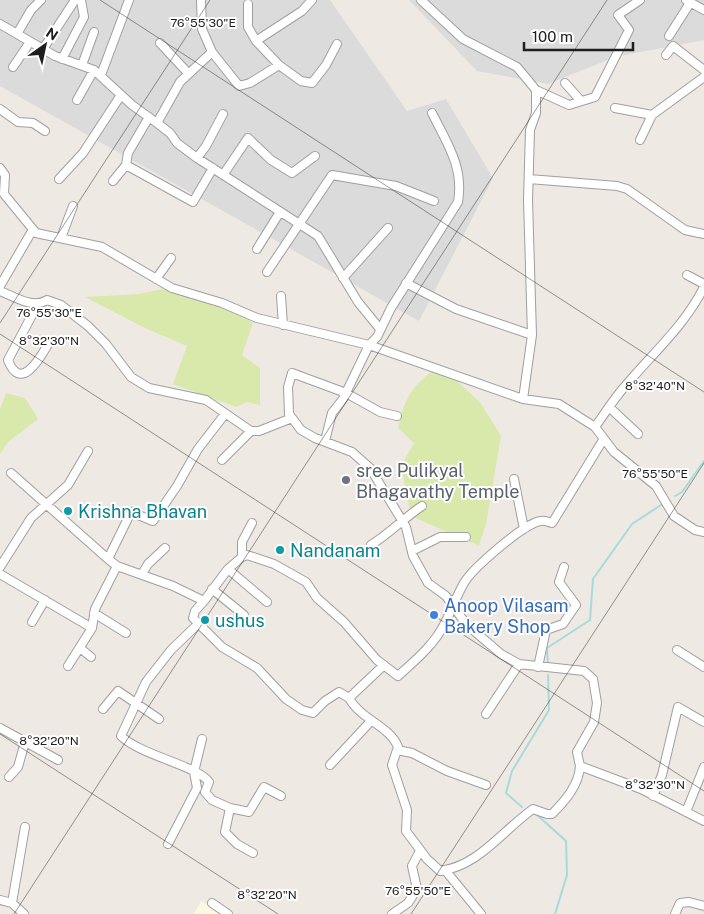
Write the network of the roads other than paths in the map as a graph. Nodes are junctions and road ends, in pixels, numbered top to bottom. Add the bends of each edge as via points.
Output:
1 (41, 0) edge
2 (75, 0) edge
3 (81, 0) edge
4 (129, 0) edge
5 (201, 0) edge
6 (312, 0) edge
7 (421, 0) edge
8 (640, 0) edge
9 (688, 1) edge
10 (248, 4) dead end
11 (704, 10) edge
12 (0, 24) edge
13 (94, 32) dead end
14 (17, 34) junction
15 (669, 36) dead end
16 (256, 40) junction
17 (30, 42) junction
18 (160, 43) dead end
19 (337, 44) dead end
20 (43, 50) junction
21 (212, 52) junction
22 (666, 55) dead end
23 (62, 59) junction
24 (82, 65) junction
25 (279, 65) junction
26 (13, 67) dead end
27 (704, 70) edge
28 (97, 73) junction
29 (188, 73) junction
30 (704, 77) edge
31 (565, 83) dead end
32 (536, 90) junction
33 (121, 95) junction
34 (76, 100) dead end
35 (581, 101) junction
36 (615, 108) dead end
37 (0, 109) edge
38 (432, 113) dead end
39 (222, 114) dead end
40 (652, 115) junction
41 (149, 117) junction
42 (157, 123) junction
43 (44, 131) dead end
44 (640, 140) dead end
45 (315, 156) dead end
46 (197, 158) junction
47 (126, 165) junction
48 (0, 168) edge
49 (214, 168) junction
50 (224, 175) junction
51 (59, 179) dead end
52 (529, 179) junction
53 (113, 181) dead end
54 (434, 201) dead end
55 (74, 206) dead end
56 (280, 212) junction
57 (299, 225) junction
58 (388, 228) dead end
59 (32, 231) junction
60 (704, 234) edge
61 (61, 238) junction
62 (257, 249) dead end
63 (171, 258) dead end
64 (267, 272) dead end
65 (687, 275) dead end
66 (344, 278) junction
67 (156, 279) junction
68 (406, 284) junction
69 (0, 286) edge
70 (704, 286) edge
71 (0, 291) edge
72 (281, 296) dead end
73 (38, 304) junction
74 (283, 325) junction
75 (380, 329) junction
76 (532, 335) junction
77 (369, 345) junction
78 (47, 346) dead end
79 (346, 394) junction
80 (524, 399) junction
81 (609, 407) junction
82 (225, 414) junction
83 (397, 416) dead end
84 (292, 418) junction
85 (595, 427) junction
86 (251, 430) junction
87 (638, 434) dead end
88 (603, 440) junction
89 (325, 441) junction
90 (88, 451) dead end
91 (222, 460) dead end
92 (11, 473) dead end
93 (514, 480) dead end
94 (47, 506) junction
95 (422, 506) dead end
96 (401, 519) junction
97 (252, 523) dead end
98 (524, 529) junction
99 (704, 532) edge
100 (466, 537) dead end
101 (371, 545) dead end
102 (165, 548) dead end
103 (412, 552) junction
104 (242, 557) junction
105 (108, 559) junction
106 (117, 566) junction
107 (0, 567) edge
108 (564, 567) dead end
109 (228, 569) junction
110 (0, 574) edge
111 (142, 574) junction
112 (212, 589) junction
113 (45, 600) junction
114 (204, 601) junction
115 (267, 602) dead end
116 (455, 606) junction
117 (94, 613) junction
118 (244, 615) dead end
119 (32, 622) dead end
120 (198, 624) junction
121 (92, 628) junction
122 (126, 633) dead end
123 (80, 648) junction
124 (677, 650) dead end
125 (91, 657) dead end
126 (519, 664) junction
127 (384, 665) junction
128 (68, 666) dead end
129 (538, 667) junction
130 (704, 667) edge
131 (349, 698) junction
132 (136, 702) junction
133 (104, 709) dead end
134 (486, 714) dead end
135 (159, 719) dead end
136 (371, 721) junction
137 (704, 722) edge
138 (0, 728) edge
139 (202, 740) dead end
140 (25, 742) junction
141 (397, 750) junction
142 (58, 760) dead end
143 (330, 765) dead end
144 (580, 766) junction
145 (704, 767) edge
146 (194, 772) junction
147 (9, 777) dead end
148 (486, 785) dead end
149 (281, 796) dead end
150 (654, 796) junction
151 (230, 808) junction
152 (704, 811) edge
153 (686, 812) junction
154 (702, 820) edge
155 (25, 827) dead end
156 (168, 844) dead end
157 (420, 851) junction
158 (253, 853) dead end
159 (445, 870) junction
160 (0, 900) edge
161 (12, 903) junction
162 (212, 903) dead end
163 (704, 906) edge
164 (23, 914) edge
165 (228, 914) edge
166 (396, 914) edge
167 (481, 914) edge
168 (675, 914) edge

1 - 14 street
2 - 20 street
3 - 23 street via 84,16
4 - 28 street
5 - 21 street via 202,29
6 - 16 street via 302,11
7 - 32 street via 463,39 517,67
8 - 35 street via 618,15 630,30 595,97
9 - 11 street
9 - 15 street
10 - 16 street via 248,27
12 - 14 street
13 - 24 street
14 - 17 street
16 - 25 street
17 - 20 street
17 - 26 street
18 - 29 street
19 - 25 street via 312,83 301,82
20 - 23 street
21 - 25 street via 226,74 239,86
21 - 29 street
22 - 27 street via 673,46
23 - 24 street
24 - 28 street
28 - 33 street
28 - 34 street
29 - 42 street
30 - 40 street
31 - 35 street
32 - 35 street via 569,105
32 - 52 street via 536,113 530,130
33 - 41 street
33 - 51 street via 82,153
36 - 40 street
37 - 43 street via 18,122 33,123
38 - 68 street via 458,165 460,190 448,221
39 - 46 street
40 - 44 street
41 - 42 street
41 - 47 street via 128,153
42 - 46 street
45 - 50 street via 292,173 248,138
46 - 49 street
47 - 49 street via 193,202
47 - 53 street
48 - 59 street via 5,175 4,194
49 - 50 street
50 - 56 street
52 - 60 street via 627,189 685,230
52 - 76 street
54 - 57 street via 396,186 332,175
55 - 61 street
56 - 57 street
56 - 62 street
57 - 64 street
57 - 66 street via 318,236
58 - 66 street
59 - 61 street
59 - 69 street
61 - 67 street via 102,247
63 - 67 street
65 - 70 street
66 - 75 street
67 - 74 street via 172,288
68 - 75 street
68 - 76 street via 456,309
70 - 81 street via 695,304 663,345
71 - 73 street
72 - 74 street
73 - 78 street via 8,360 11,367 19,372 28,372 36,366
73 - 82 street via 47,300 61,305 88,326 131,378 148,388 206,400
74 - 77 street
75 - 77 street
76 - 80 street
77 - 79 street
77 - 80 street
79 - 83 street via 380,412
79 - 84 street via 292,373 287,403
79 - 89 street via 332,413
80 - 85 street via 559,404
81 - 85 street
81 - 87 street
82 - 86 street
82 - 105 street via 198,449 153,521 131,512
84 - 86 street via 259,431
84 - 89 street via 302,430
85 - 88 street
86 - 91 street
88 - 98 street via 552,523 543,520
88 - 99 street via 656,486 674,516
89 - 96 street via 352,452 370,468
90 - 94 street via 68,485
92 - 94 street
93 - 98 street
94 - 105 street
94 - 107 street via 31,518
95 - 96 street
96 - 101 street via 390,533
96 - 103 street
97 - 104 street via 242,542
98 - 116 street via 505,542 464,582
100 - 103 street via 440,537
102 - 111 street
103 - 116 street via 428,583
104 - 109 street
104 - 127 street via 247,555 261,560 306,582 317,598
105 - 106 street
106 - 111 street
106 - 117 street
108 - 129 street via 559,582 576,605 563,624 546,630
109 - 112 street
109 - 115 street
110 - 113 street
111 - 114 street
112 - 114 street
112 - 118 street
113 - 119 street
113 - 121 street
114 - 120 street via 193,615
116 - 126 street via 466,624 483,640
116 - 127 street via 431,644 398,676
117 - 121 street
117 - 122 street
120 - 131 street via 222,647 257,668 286,699 302,710 313,713 339,692
120 - 132 street via 158,666
121 - 123 street
123 - 125 street
123 - 128 street
124 - 130 street
126 - 129 street
126 - 134 street
127 - 131 street
129 - 144 street via 584,671 593,679 597,703 594,722 577,752
131 - 136 street via 353,707
132 - 133 street via 118,691
132 - 135 street
132 - 146 street via 121,736 155,756
136 - 141 street via 395,739
136 - 143 street
137 - 150 street via 678,708
138 - 140 street
139 - 146 street
140 - 142 street
140 - 147 street via 18,767
141 - 148 street via 412,753 447,771
141 - 157 street via 392,765 408,810 406,832
144 - 150 street
144 - 159 street via 575,786 552,814 533,810 486,849
145 - 153 street
146 - 151 street via 209,782 205,792 207,797
146 - 156 street via 197,788
149 - 151 street via 264,787 249,812
150 - 153 street
151 - 158 street via 225,832 236,844
152 - 154 street
153 - 154 street
155 - 161 street
157 - 159 street via 434,867
157 - 166 street via 412,866 417,890
159 - 167 street
160 - 161 street
161 - 164 street
162 - 165 street
163 - 168 street via 688,902 680,904

